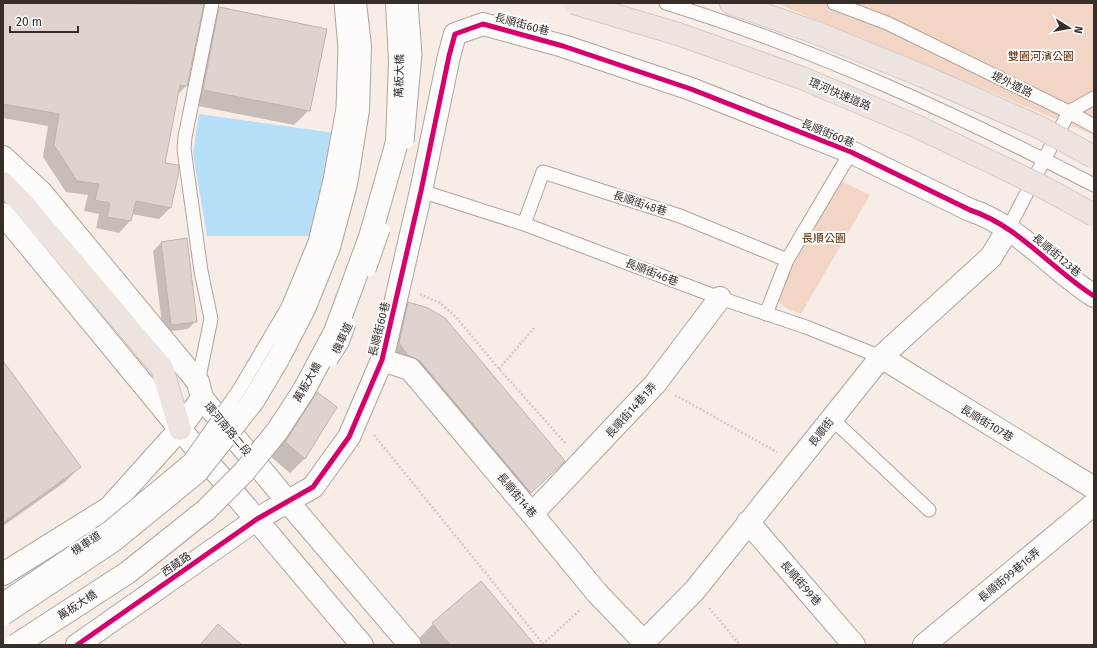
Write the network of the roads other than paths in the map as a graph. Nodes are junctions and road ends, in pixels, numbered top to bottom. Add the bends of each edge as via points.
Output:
1 (212, 3) edge
2 (341, 3) edge
3 (355, 3) edge
4 (397, 3) edge
5 (412, 3) edge
6 (574, 3) edge
7 (666, 3) edge
8 (732, 3) edge
9 (834, 3) edge
10 (1094, 98) edge
11 (1069, 112) junction
12 (1094, 126) edge
13 (851, 152) junction
14 (3, 157) edge
15 (1094, 157) edge
16 (1044, 159) junction
17 (3, 183) edge
18 (1094, 185) edge
19 (421, 191) junction
20 (3, 214) edge
21 (1094, 216) edge
22 (524, 224) junction
23 (1008, 229) junction
24 (787, 260) junction
25 (1094, 296) edge
26 (720, 298) junction
27 (766, 314) junction
28 (881, 357) junction
29 (382, 360) junction
30 (200, 390) junction
31 (832, 418) junction
32 (180, 429) junction
33 (1094, 488) edge
34 (288, 502) junction
35 (1094, 504) edge
36 (929, 510) dead end
37 (532, 514) junction
38 (257, 519) junction
39 (748, 522) junction
40 (3, 574) edge
41 (3, 599) edge
42 (3, 614) edge
43 (644, 644) edge
44 (16, 645) edge
45 (33, 645) edge
46 (77, 645) edge
47 (362, 645) edge
48 (410, 645) edge
49 (854, 645) edge
50 (924, 645) edge

1 - 30 lane via 184,150 201,271 211,319
2 - 41 lane, 機車道, bridge via 346,48 343,108 330,180 315,242 288,307 239,390 190,460 107,529
3 - 42 street, bridge via 360,46 358,110 346,184 329,247 304,309 254,401 197,472 114,540
4 - 44 street, 萬板大橋, bridge via 400,62 397,142 370,237 334,332 304,390 278,430 244,472 206,510 127,572
5 - 45 lane, 機車道, bridge via 415,54 407,145 378,248 342,343 272,455 188,538
6 - 21 highway, 環河快速道路, bridge via 678,34 802,78 918,127 1045,188
7 - 16 lane via 786,43 910,95
8 - 15 highway, bridge via 817,33 925,77 1039,127
9 - 11 lane, 堤外道路 via 887,23
10 - 11 lane
11 - 12 lane, 堤外道路
11 - 16 lane
13 - 19 street, 長順街60巷 via 691,89 563,46 483,24 455,34
13 - 23 street, 長順街60巷 via 970,210 985,214
13 - 24 lane
14 - 30 street, 環河南路二段 via 41,192
16 - 18 lane
16 - 23 lane
17 - 32 highway via 162,368
19 - 22 lane, 長順街46巷
19 - 29 street, 長順街60巷
20 - 32 street
22 - 24 lane, 長順街48巷 via 542,172 680,216
22 - 26 lane, 長順街46巷
23 - 25 street, 長順街123巷
23 - 28 street, 長順街 via 991,257
24 - 27 lane
26 - 27 lane, 長順街46巷
26 - 37 street, 長順街14巷1弄 via 655,384
27 - 28 lane, 長順街46巷
28 - 31 street, 長順街
28 - 33 street, 長順街107巷
29 - 34 street, 長順街60巷 via 349,437 313,487
29 - 37 street, 長順街14巷 via 410,369
30 - 32 street
30 - 34 street, 環河南路二段
31 - 36 lane
31 - 39 street, 長順街
32 - 38 street
32 - 40 street via 109,508
34 - 38 street, 西藏路
34 - 48 street, 環河南路二段
35 - 50 street, 長順街99巷16弄
37 - 43 street, 長順街14巷 via 597,593
38 - 46 street, 西藏路
38 - 47 street
39 - 43 street, 長順街 via 695,590
39 - 49 street, 長順街99巷

